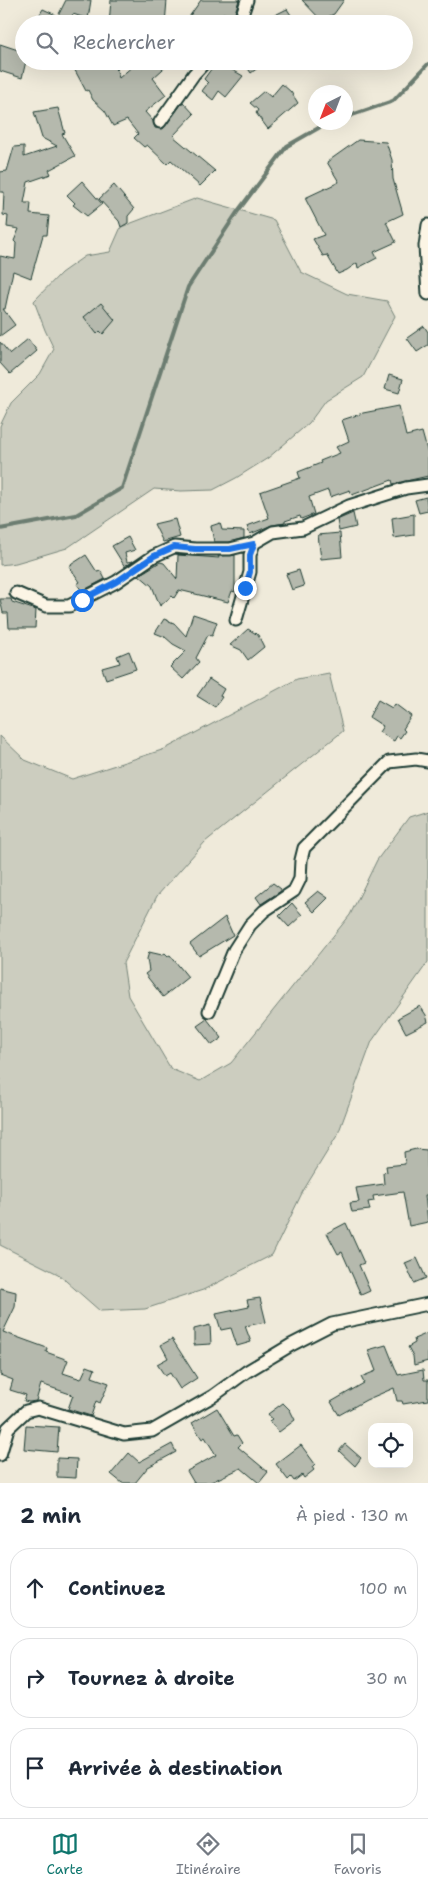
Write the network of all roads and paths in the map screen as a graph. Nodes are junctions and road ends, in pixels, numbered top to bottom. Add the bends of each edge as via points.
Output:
1 (248, 0) edge
2 (242, 15) edge
3 (198, 70) edge
4 (160, 122) dead end
5 (428, 225) edge
6 (428, 294) edge
7 (428, 485) edge
8 (254, 544) junction
9 (16, 593) dead end
10 (236, 620) dead end
11 (428, 761) edge
12 (209, 1011) dead end
13 (428, 1304) edge
14 (0, 1455) edge

1 - 2 street
3 - 4 street
5 - 6 street via 425,246
7 - 8 street via 406,488 349,506 302,528 273,532
8 - 9 street via 230,549 174,547 69,606 46,606
8 - 10 street via 250,572
11 - 12 street via 389,762 304,848 300,879 294,891 264,910 250,925 234,950
13 - 14 street via 332,1324 291,1345 152,1431 124,1434 38,1408 26,1412 8,1428

